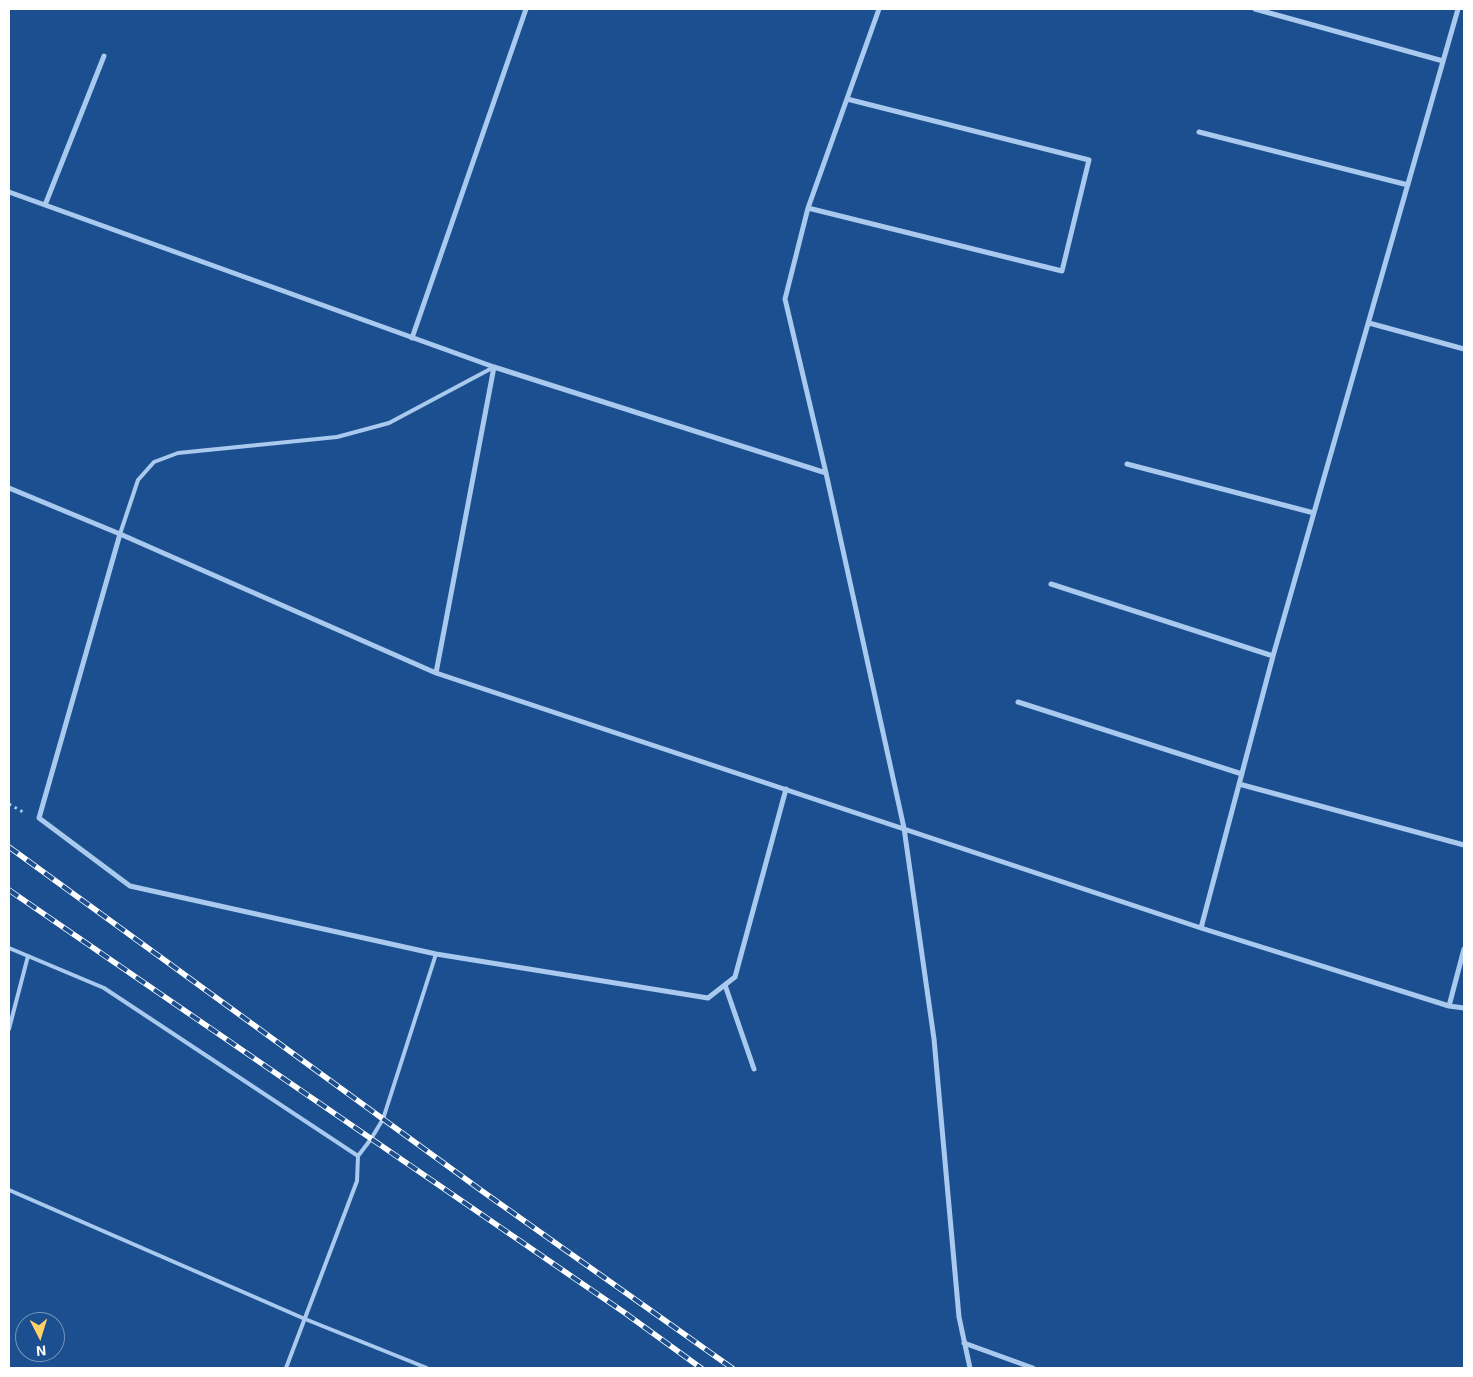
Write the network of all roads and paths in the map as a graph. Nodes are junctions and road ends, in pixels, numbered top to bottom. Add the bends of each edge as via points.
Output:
1 (526, 9) edge
2 (879, 9) edge
3 (1255, 9) edge
4 (1458, 9) edge
5 (104, 56) dead end
6 (1444, 61) junction
7 (847, 99) junction
8 (1199, 132) dead end
9 (1408, 184) junction
10 (9, 192) edge
11 (45, 205) junction
12 (808, 208) junction
13 (1368, 323) junction
14 (412, 338) junction
15 (1464, 349) edge
16 (494, 367) junction
17 (1127, 464) dead end
18 (826, 474) junction
19 (9, 488) edge
20 (1314, 513) junction
21 (120, 534) junction
22 (1051, 584) dead end
23 (1274, 656) junction
24 (436, 673) junction
25 (1018, 702) dead end
26 (1242, 774) junction
27 (1239, 784) junction
28 (786, 789) junction
29 (904, 828) junction
30 (1464, 845) edge
31 (1201, 928) junction
32 (9, 948) edge
33 (1464, 949) edge
34 (436, 954) junction
35 (28, 956) junction
36 (725, 985) junction
37 (1449, 1006) junction
38 (1464, 1008) edge
39 (9, 1029) edge
40 (754, 1068) dead end
41 (358, 1156) junction
42 (9, 1190) edge
43 (305, 1318) junction
44 (964, 1343) junction
45 (286, 1368) edge
46 (427, 1368) edge
47 (970, 1368) edge
48 (1033, 1368) edge

1 - 14 street
2 - 7 street
3 - 6 street
4 - 6 street
5 - 11 street
6 - 9 street
7 - 12 street
7 - 12 street via 1089,160 1062,271
8 - 9 street
9 - 13 street
10 - 11 street
11 - 14 street
12 - 18 street via 785,299
13 - 15 street
13 - 20 street
14 - 16 street
16 - 18 street
16 - 21 lane via 389,423 337,437 178,453 154,462 138,480
16 - 24 street
17 - 20 street
18 - 29 street
19 - 21 street
20 - 23 street
21 - 24 street
21 - 34 street via 39,818 130,886
22 - 23 street
23 - 26 street
24 - 28 street
25 - 26 street
26 - 27 street
27 - 30 street
27 - 31 street
28 - 29 street
28 - 36 street via 735,977
29 - 31 street
29 - 44 street via 934,1039
31 - 37 street
32 - 35 lane
33 - 37 street
34 - 36 street via 708,998
34 - 41 lane via 383,1119
35 - 39 lane
35 - 41 lane via 104,988
36 - 40 street
37 - 38 street
41 - 43 lane via 357,1181
42 - 43 lane
43 - 45 lane
43 - 46 lane
44 - 47 street
44 - 48 street

